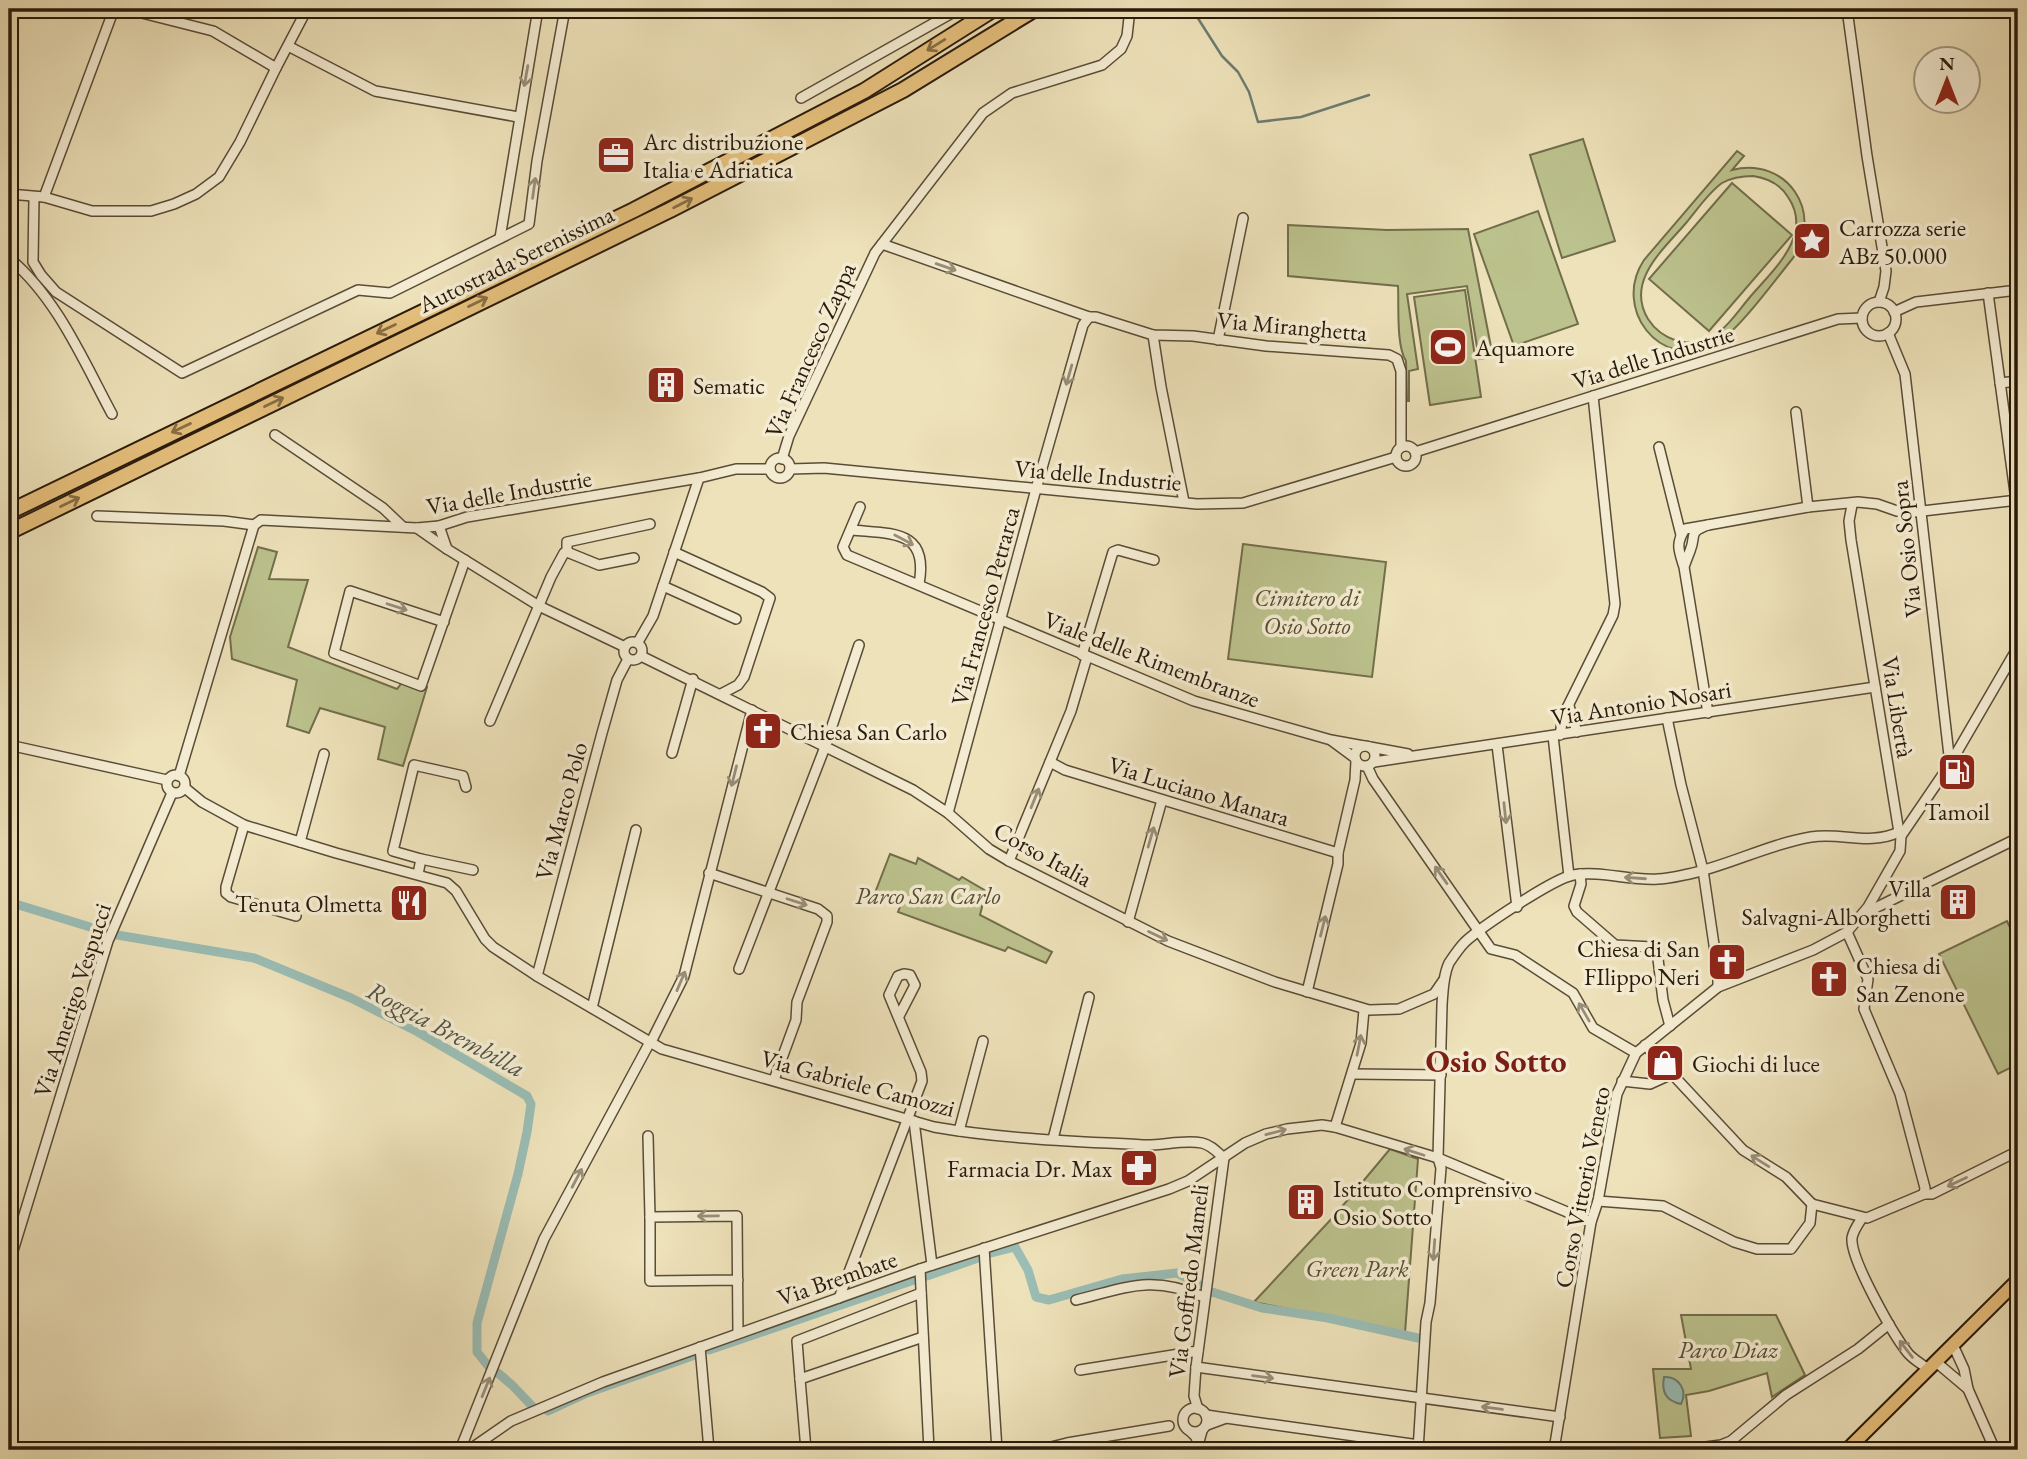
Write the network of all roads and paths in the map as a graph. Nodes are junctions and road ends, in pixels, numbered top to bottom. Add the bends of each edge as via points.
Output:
1 (114, 9) edge
2 (126, 9) edge
3 (307, 9) edge
4 (538, 9) edge
5 (565, 9) edge
6 (959, 9) edge
7 (994, 9) edge
8 (1035, 9) edge
9 (1129, 9) edge
10 (1847, 9) edge
11 (288, 46) junction
12 (276, 68) junction
13 (801, 99) dead end
14 (519, 117) junction
15 (9, 194) edge
16 (39, 197) junction
17 (1243, 219) dead end
18 (500, 238) junction
19 (882, 244) junction
20 (9, 258) edge
21 (2018, 290) edge
22 (1988, 293) junction
23 (1879, 302) junction
24 (1895, 312) junction
25 (1093, 317) junction
26 (1862, 318) junction
27 (1888, 333) junction
28 (1153, 335) junction
29 (1218, 340) junction
30 (2018, 381) edge
31 (2000, 383) junction
32 (1593, 396) junction
33 (1796, 412) dead end
34 (112, 414) dead end
35 (275, 435) dead end
36 (1401, 447) junction
37 (1659, 447) dead end
38 (1415, 452) junction
39 (1396, 457) junction
40 (782, 459) junction
41 (770, 469) junction
42 (790, 469) junction
43 (698, 478) junction
44 (1036, 489) junction
45 (2017, 500) edge
46 (1184, 502) junction
47 (1852, 505) junction
48 (1808, 507) junction
49 (860, 508) dead end
50 (1920, 510) junction
51 (9, 512) edge
52 (97, 516) dead end
53 (232, 521) junction
54 (450, 523) junction
55 (650, 524) dead end
56 (254, 525) junction
57 (1708, 525) junction
58 (439, 526) junction
59 (403, 527) junction
60 (417, 528) junction
61 (852, 530) junction
62 (9, 532) edge
63 (1681, 535) junction
64 (249, 541) junction
65 (447, 549) junction
66 (567, 552) junction
67 (674, 552) junction
68 (634, 558) dead end
69 (465, 559) junction
70 (1154, 560) dead end
71 (1684, 567) junction
72 (919, 584) junction
73 (663, 586) junction
74 (539, 606) junction
75 (736, 619) dead end
76 (444, 622) junction
77 (1001, 622) junction
78 (638, 642) junction
79 (859, 645) dead end
80 (625, 647) junction
81 (2018, 648) edge
82 (641, 656) junction
83 (1085, 656) junction
84 (628, 659) junction
85 (692, 679) junction
86 (1875, 687) junction
87 (721, 694) junction
88 (1569, 706) junction
89 (752, 710) junction
90 (1708, 713) junction
91 (1667, 718) junction
92 (491, 721) dead end
93 (1577, 732) junction
94 (1556, 735) junction
95 (1331, 740) junction
96 (9, 745) edge
97 (1497, 746) junction
98 (825, 747) junction
99 (1367, 747) junction
100 (672, 753) dead end
101 (324, 754) dead end
102 (1413, 755) junction
103 (1049, 762) junction
104 (1363, 763) junction
105 (1950, 764) junction
106 (179, 776) junction
107 (167, 780) junction
108 (466, 787) dead end
109 (185, 788) junction
110 (172, 793) junction
111 (1162, 800) junction
112 (948, 813) junction
113 (244, 825) junction
114 (636, 830) dead end
115 (1900, 834) junction
116 (2018, 838) edge
117 (300, 842) junction
118 (1338, 853) junction
119 (421, 859) junction
120 (1009, 861) junction
121 (473, 870) dead end
122 (1703, 870) junction
123 (709, 873) junction
124 (418, 874) junction
125 (1580, 874) junction
126 (1569, 876) junction
127 (768, 892) junction
128 (1875, 894) junction
129 (1884, 905) junction
130 (1517, 906) junction
131 (1865, 911) junction
132 (296, 916) dead end
133 (1128, 922) junction
134 (1480, 931) junction
135 (1847, 932) junction
136 (739, 969) dead end
137 (537, 976) junction
138 (1444, 980) junction
139 (1718, 987) junction
140 (1307, 992) junction
141 (1089, 997) dead end
142 (592, 1008) junction
143 (1364, 1010) junction
144 (899, 1016) dead end
145 (1670, 1026) junction
146 (983, 1041) dead end
147 (650, 1042) junction
148 (1645, 1045) junction
149 (1636, 1054) junction
150 (1353, 1074) junction
151 (1672, 1074) junction
152 (1441, 1075) junction
153 (774, 1080) junction
154 (1622, 1081) junction
155 (911, 1121) junction
156 (1335, 1127) junction
157 (959, 1131) junction
158 (649, 1136) dead end
159 (1053, 1139) junction
160 (2018, 1151) edge
161 (1224, 1158) junction
162 (1438, 1158) junction
163 (1924, 1194) junction
164 (1598, 1201) junction
165 (1812, 1205) junction
166 (650, 1217) junction
167 (1862, 1219) junction
168 (1591, 1222) junction
169 (984, 1248) junction
170 (9, 1264) edge
171 (932, 1265) junction
172 (920, 1269) junction
173 (738, 1280) junction
174 (2018, 1280) edge
175 (921, 1293) junction
176 (1204, 1297) junction
177 (839, 1298) junction
178 (1076, 1300) dead end
179 (1889, 1324) junction
180 (738, 1333) junction
181 (923, 1337) junction
182 (1953, 1345) junction
183 (700, 1346) junction
184 (1198, 1351) junction
185 (1932, 1366) junction
186 (1196, 1367) junction
187 (1080, 1370) dead end
188 (800, 1379) junction
189 (1968, 1389) junction
190 (1422, 1398) junction
191 (1198, 1409) junction
192 (1184, 1417) junction
193 (1560, 1418) junction
194 (1205, 1424) junction
195 (1169, 1426) junction
196 (1188, 1430) junction
197 (1199, 1448) edge
198 (1418, 1448) edge
199 (1698, 1449) edge
200 (463, 1450) edge
201 (469, 1450) edge
202 (709, 1450) edge
203 (806, 1450) edge
204 (929, 1450) edge
205 (997, 1450) edge
206 (1039, 1450) edge
207 (1554, 1450) edge
208 (1683, 1450) edge
209 (1847, 1450) edge
210 (1995, 1450) edge

1 - 16 street
2 - 12 street via 213,31
3 - 11 street
4 -> 14 street
18 -> 5 street via 529,223
6 - 13 street
7 -> 51 highway, Autostrada Serenissima via 864,91 645,204
62 -> 8 highway, Autostrada Serenissima via 670,210 903,90
9 - 19 street, Via Francesco Zappa via 1121,49 1102,65 1012,93 983,113
10 - 23 street via 1886,271
11 - 12 street
11 - 14 street via 374,91
12 - 16 street via 219,177 196,194 151,211 92,211
14 - 18 street
15 - 16 street
16 - 18 street via 33,262 41,275 56,292 182,373 358,290 390,293
17 - 29 street
19 -> 25 street, Via Miranghetta
19 - 40 street, Via Francesco Zappa
20 - 34 street via 49,301
21 - 22 street
22 - 24 street via 1916,302
22 - 31 street
23 - 24 street
23 - 26 street via 1869,305
24 - 27 street via 1896,321
25 - 28 street, Via Miranghetta
25 -> 44 street, Via Francesco Petrarca via 1083,325
26 - 27 street via 1868,332
26 - 32 street, Via delle Industrie via 1838,319
27 - 50 street, Via Osio Sopra via 1905,374
28 - 29 street, Via Miranghetta
28 - 46 street
29 - 36 street, Via Miranghetta via 1397,359
30 - 31 street
31 - 45 street
32 - 38 street, Via delle Industrie
32 - 88 street via 1615,604
33 - 48 street
35 - 59 street via 383,508
36 - 38 street
36 - 39 street
37 - 63 street
38 - 39 street, Via delle Industrie via 1416,460 1409,466
39 - 46 street, Via delle Industrie via 1243,503
40 - 41 street via 774,461
40 - 42 street
41 - 42 street, Via delle Industrie via 780,478
41 - 43 street, Via delle Industrie via 736,469
42 - 44 street, Via delle Industrie via 824,468
43 - 54 street, Via delle Industrie
43 - 67 street
44 - 46 street, Via delle Industrie
44 - 77 street, Via Francesco Petrarca
45 - 50 street
47 - 48 street
47 - 50 street
47 - 86 street, Via Libertà via 1851,540
48 - 57 street
49 - 61 street
50 - 105 street, Via Osio Sopra
52 - 53 street, Via delle Industrie
53 - 56 street, Via delle Industrie
53 - 64 street
54 - 58 street, Via delle Industrie
54 - 65 street
55 - 66 street via 567,542
56 - 59 street, Via delle Industrie via 261,520
56 - 64 street
57 - 63 street via 1685,529
57 - 71 street via 1692,535
58 - 60 street, Via delle Industrie
58 - 65 street
59 - 60 street, Via delle Industrie
60 - 65 street
61 - 72 street, Viale delle Rimembranze via 843,547 847,555
61 -> 72 street via 897,535 910,542 919,550
63 - 71 street via 1678,549
64 - 106 street
65 - 69 street
66 - 68 street via 599,565
66 - 74 street
67 - 73 street
67 - 87 street via 769,598 744,677
69 - 74 street
69 - 76 street
70 - 83 street via 1118,550 1111,554
71 - 90 street
72 - 77 street, Viale delle Rimembranze
73 - 75 street
73 - 78 street
74 - 80 street
74 - 92 street
76 -> 76 street via 421,685 334,653 350,592
77 - 83 street, Viale delle Rimembranze
77 - 112 street, Via Francesco Petrarca
78 - 80 street
78 - 82 street
79 - 98 street
80 - 84 street
81 - 105 street
82 - 84 street
82 - 85 street, Corso Italia
83 - 95 street, Viale delle Rimembranze via 1194,701
83 - 103 street via 1071,711
84 - 137 street, Via Marco Polo via 617,680
85 - 87 street, Corso Italia
85 - 100 street
86 - 90 street, Via Antonio Nosari
86 - 115 street, Via Libertà
87 - 89 street, Corso Italia
88 - 93 street
88 - 94 street
89 - 98 street, Corso Italia
89 -> 123 street
90 - 91 street, Via Antonio Nosari
91 - 93 street, Via Antonio Nosari
91 - 122 street
93 - 94 street, Via Antonio Nosari
94 - 97 street, Via Antonio Nosari
94 - 126 street
95 - 99 street, Viale delle Rimembranze
95 - 104 street, Viale delle Rimembranze
96 - 107 street
97 - 102 street, Via Antonio Nosari
97 -> 130 street
98 - 112 street, Corso Italia via 904,785
98 - 127 street
99 - 102 street, Via Antonio Nosari
99 - 104 street via 1357,750
99 - 104 street via 1375,754
101 - 117 street
102 - 104 street, Via Antonio Nosari
103 - 111 street, Via Luciano Manara
120 -> 103 street
104 - 118 street
134 -> 104 street
105 - 115 street
106 - 107 street
106 - 109 street
107 - 110 street
108 - 119 street via 463,776 414,765 393,851
109 - 110 street
109 - 113 street, Via Gabriele Camozzi via 202,803
110 - 170 street, Via Amerigo Vespucci via 108,941
111 - 118 street, Via Luciano Manara
133 -> 111 street
112 - 120 street, Corso Italia
113 - 117 street, Via Gabriele Camozzi
113 - 132 street via 226,893
114 - 142 street
115 - 122 street via 1871,840 1834,834 1801,839
115 - 128 street via 1900,851
116 - 129 street
117 - 124 street, Via Gabriele Camozzi
140 -> 118 street
119 - 121 street
119 - 124 street
120 - 133 street, Corso Italia
122 -> 125 street via 1657,880
122 - 139 street
123 - 127 street
147 -> 123 street via 684,976
124 - 137 street, Via Gabriele Camozzi via 447,883 485,939
125 - 126 street
125 - 145 street via 1577,912 1615,945 1657,950
126 - 130 street
127 - 136 street
127 -> 153 street via 827,916
128 - 129 street
128 - 131 street
129 - 131 street
130 - 134 street
131 - 135 street
133 -> 140 street, Corso Italia
134 - 138 street via 1449,963
149 -> 134 street via 1593,1028 1573,993 1515,955 1491,949
135 - 139 street, Corso Vittorio Veneto
135 - 163 street via 1868,979 1864,1009 1900,1094
137 - 142 street, Via Gabriele Camozzi
138 - 143 street, Corso Italia via 1434,994 1399,1009
138 - 152 street
139 - 145 street, Corso Vittorio Veneto
140 - 143 street, Corso Italia
141 - 159 street
142 - 147 street, Via Gabriele Camozzi
150 -> 143 street
144 - 155 street via 922,1076
145 - 148 street, Corso Vittorio Veneto
146 - 157 street
147 - 153 street, Via Gabriele Camozzi
200 -> 147 street via 544,1239
148 - 149 street, Corso Vittorio Veneto
148 - 151 street
149 - 154 street, Corso Vittorio Veneto
150 - 152 street
150 - 156 street
151 - 154 street via 1650,1084
165 -> 151 street via 1786,1177 1743,1150
152 - 162 street
153 - 155 street, Via Gabriele Camozzi
154 - 164 street, Corso Vittorio Veneto
155 - 157 street, Via Gabriele Camozzi
155 - 171 street
155 - 177 street
161 -> 156 street, Via Brembate via 1266,1134 1310,1126
162 -> 156 street, Via Brembate
157 - 159 street, Via Gabriele Camozzi
158 - 166 street
159 - 161 street, Via Gabriele Camozzi via 1204,1143
160 -> 163 street
161 - 169 street, Via Brembate via 1169,1189
161 - 176 street, Via Goffredo Mameli
162 - 168 street, Via Brembate
162 -> 190 street via 1441,1168
163 - 167 street
164 - 165 street via 1663,1206 1756,1249 1791,1249 1810,1223
164 - 168 street, Corso Vittorio Veneto
165 - 167 street
173 -> 166 street via 737,1216
166 - 173 street via 650,1281
167 - 179 street via 1853,1235 1853,1249
168 - 193 street, Corso Vittorio Veneto
169 - 171 street, Via Brembate
169 - 205 street
171 - 172 street, Via Brembate
172 - 175 street
172 - 177 street, Via Brembate
173 - 180 street
174 - 182 main road
175 - 181 street
175 - 188 street via 797,1340
176 - 178 street via 1170,1285 1146,1284
176 - 184 street, Via Goffredo Mameli
177 - 180 street, Via Brembate
185 -> 179 street via 1908,1355
179 - 199 street via 1786,1395 1731,1441
180 - 183 street, Via Brembate
181 - 188 street
181 - 204 street
182 - 185 main road
182 - 189 street
183 - 201 street, Via Brembate via 511,1421
183 - 202 street
184 - 186 street, Via Goffredo Mameli
184 - 187 street
185 - 189 street
185 - 209 main road
186 -> 190 street
186 - 191 street, Via Goffredo Mameli
188 - 203 street
189 - 210 street
193 -> 190 street
190 - 198 street
191 - 192 street
191 - 194 street
192 - 195 street
192 - 196 street
193 - 207 street, Corso Vittorio Veneto
194 - 196 street
194 - 197 street
194 - 198 street via 1226,1418
195 - 196 street
195 - 206 street
196 - 197 street
199 - 208 street

